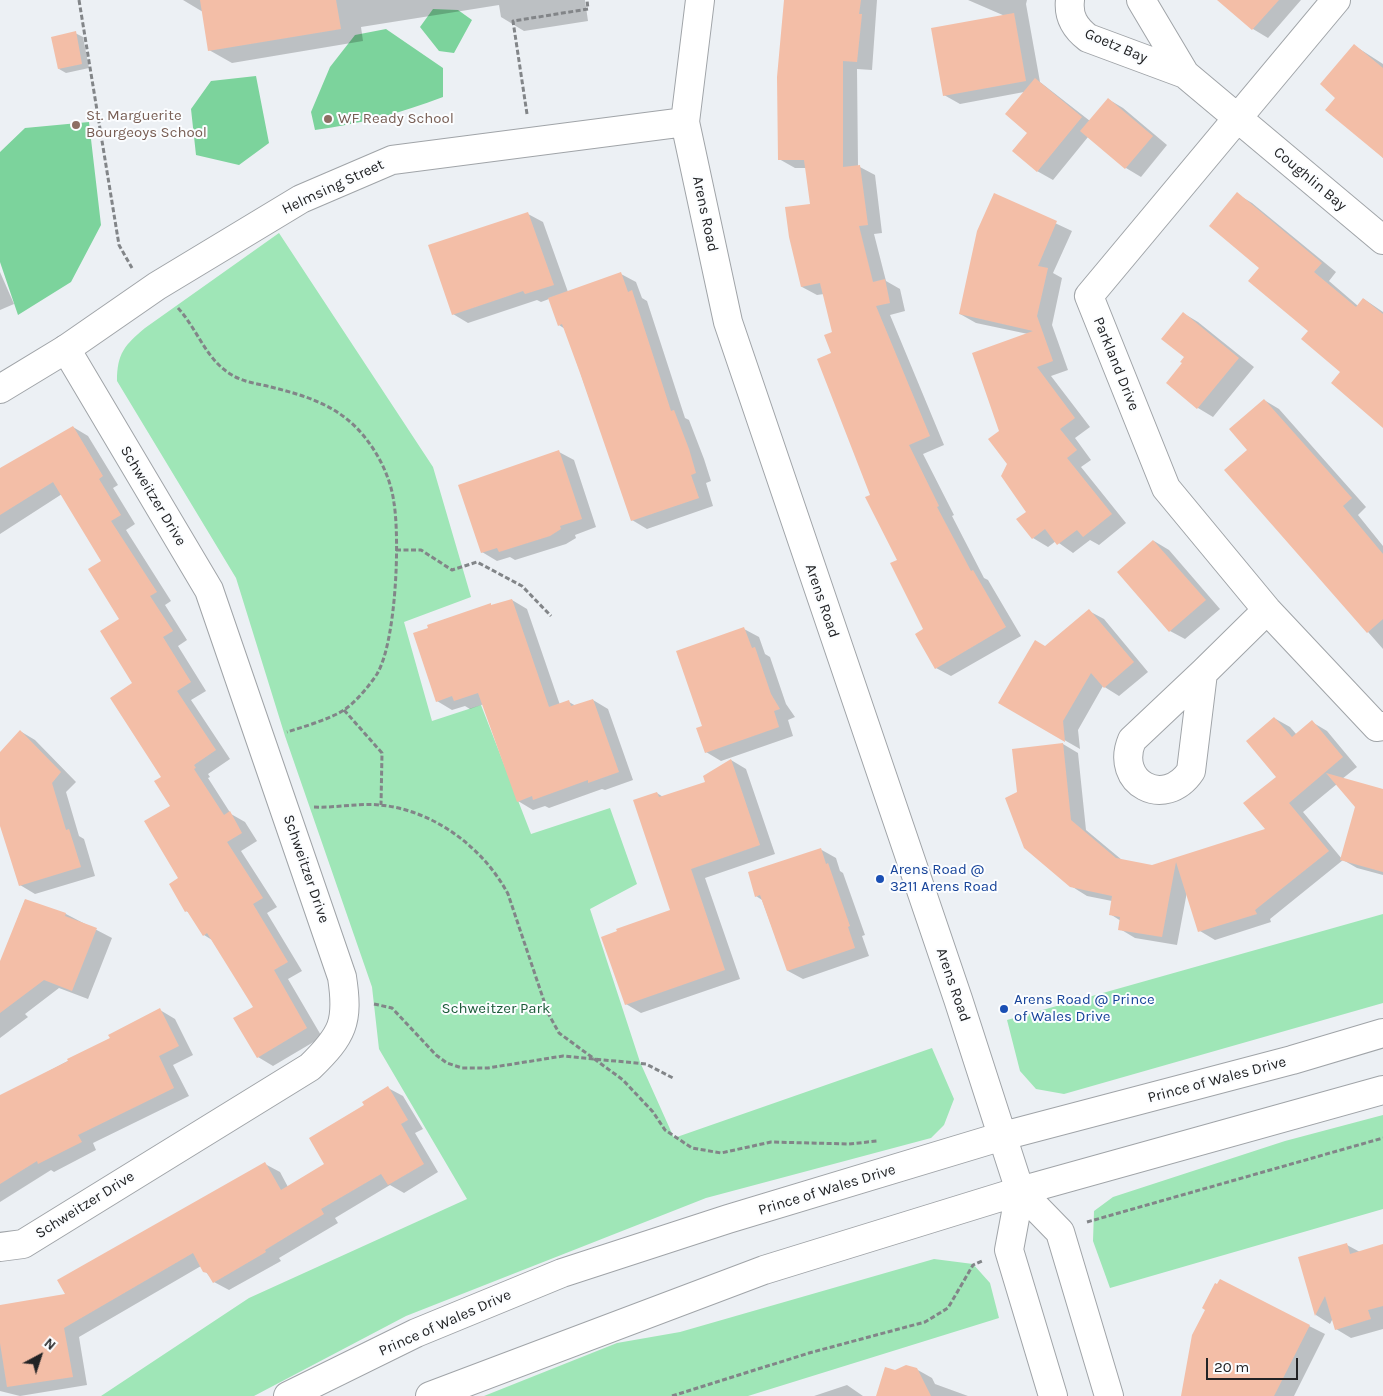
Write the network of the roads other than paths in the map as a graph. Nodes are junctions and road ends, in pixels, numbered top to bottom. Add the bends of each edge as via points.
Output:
1 (700, 0) edge
2 (1070, 0) edge
3 (1141, 0) edge
4 (1336, 0) edge
5 (1185, 74) junction
6 (1237, 118) junction
7 (685, 122) junction
8 (1383, 240) edge
9 (66, 349) junction
10 (0, 389) edge
11 (1267, 610) junction
12 (1203, 672) dead end
13 (1383, 726) edge
14 (1383, 1032) edge
15 (1383, 1090) edge
16 (1004, 1136) junction
17 (1020, 1191) junction
18 (0, 1247) edge
19 (288, 1396) edge
20 (430, 1396) edge
21 (1053, 1396) edge
22 (1109, 1396) edge

1 - 7 street, Arens Road
2 - 5 street, Goetz Bay via 1072,20 1088,38
3 - 5 street, Goetz Bay
4 - 6 street, Parkland Drive
5 - 6 street, Goetz Bay
6 - 8 street, Coughlin Bay
6 - 11 street, Parkland Drive via 1089,296 1166,488
7 - 9 street, Helmsing Street via 392,160 301,199 151,290
7 - 16 street, Arens Road via 728,322
9 - 10 street, Helmsing Street
9 - 18 street, Schweitzer Drive via 208,590 342,977 346,1007 330,1048 310,1066 23,1244
11 - 12 street
11 - 13 street, Parkland Drive via 1377,727
14 - 16 street, Prince of Wales Drive via 1282,1063
15 - 17 street
16 - 17 street, Arens Road
16 - 19 street, Prince of Wales Drive via 562,1273 416,1333
17 - 20 street via 764,1270
17 - 21 street, Arens Road via 1009,1250
17 - 22 street, Arens Road via 1060,1232

